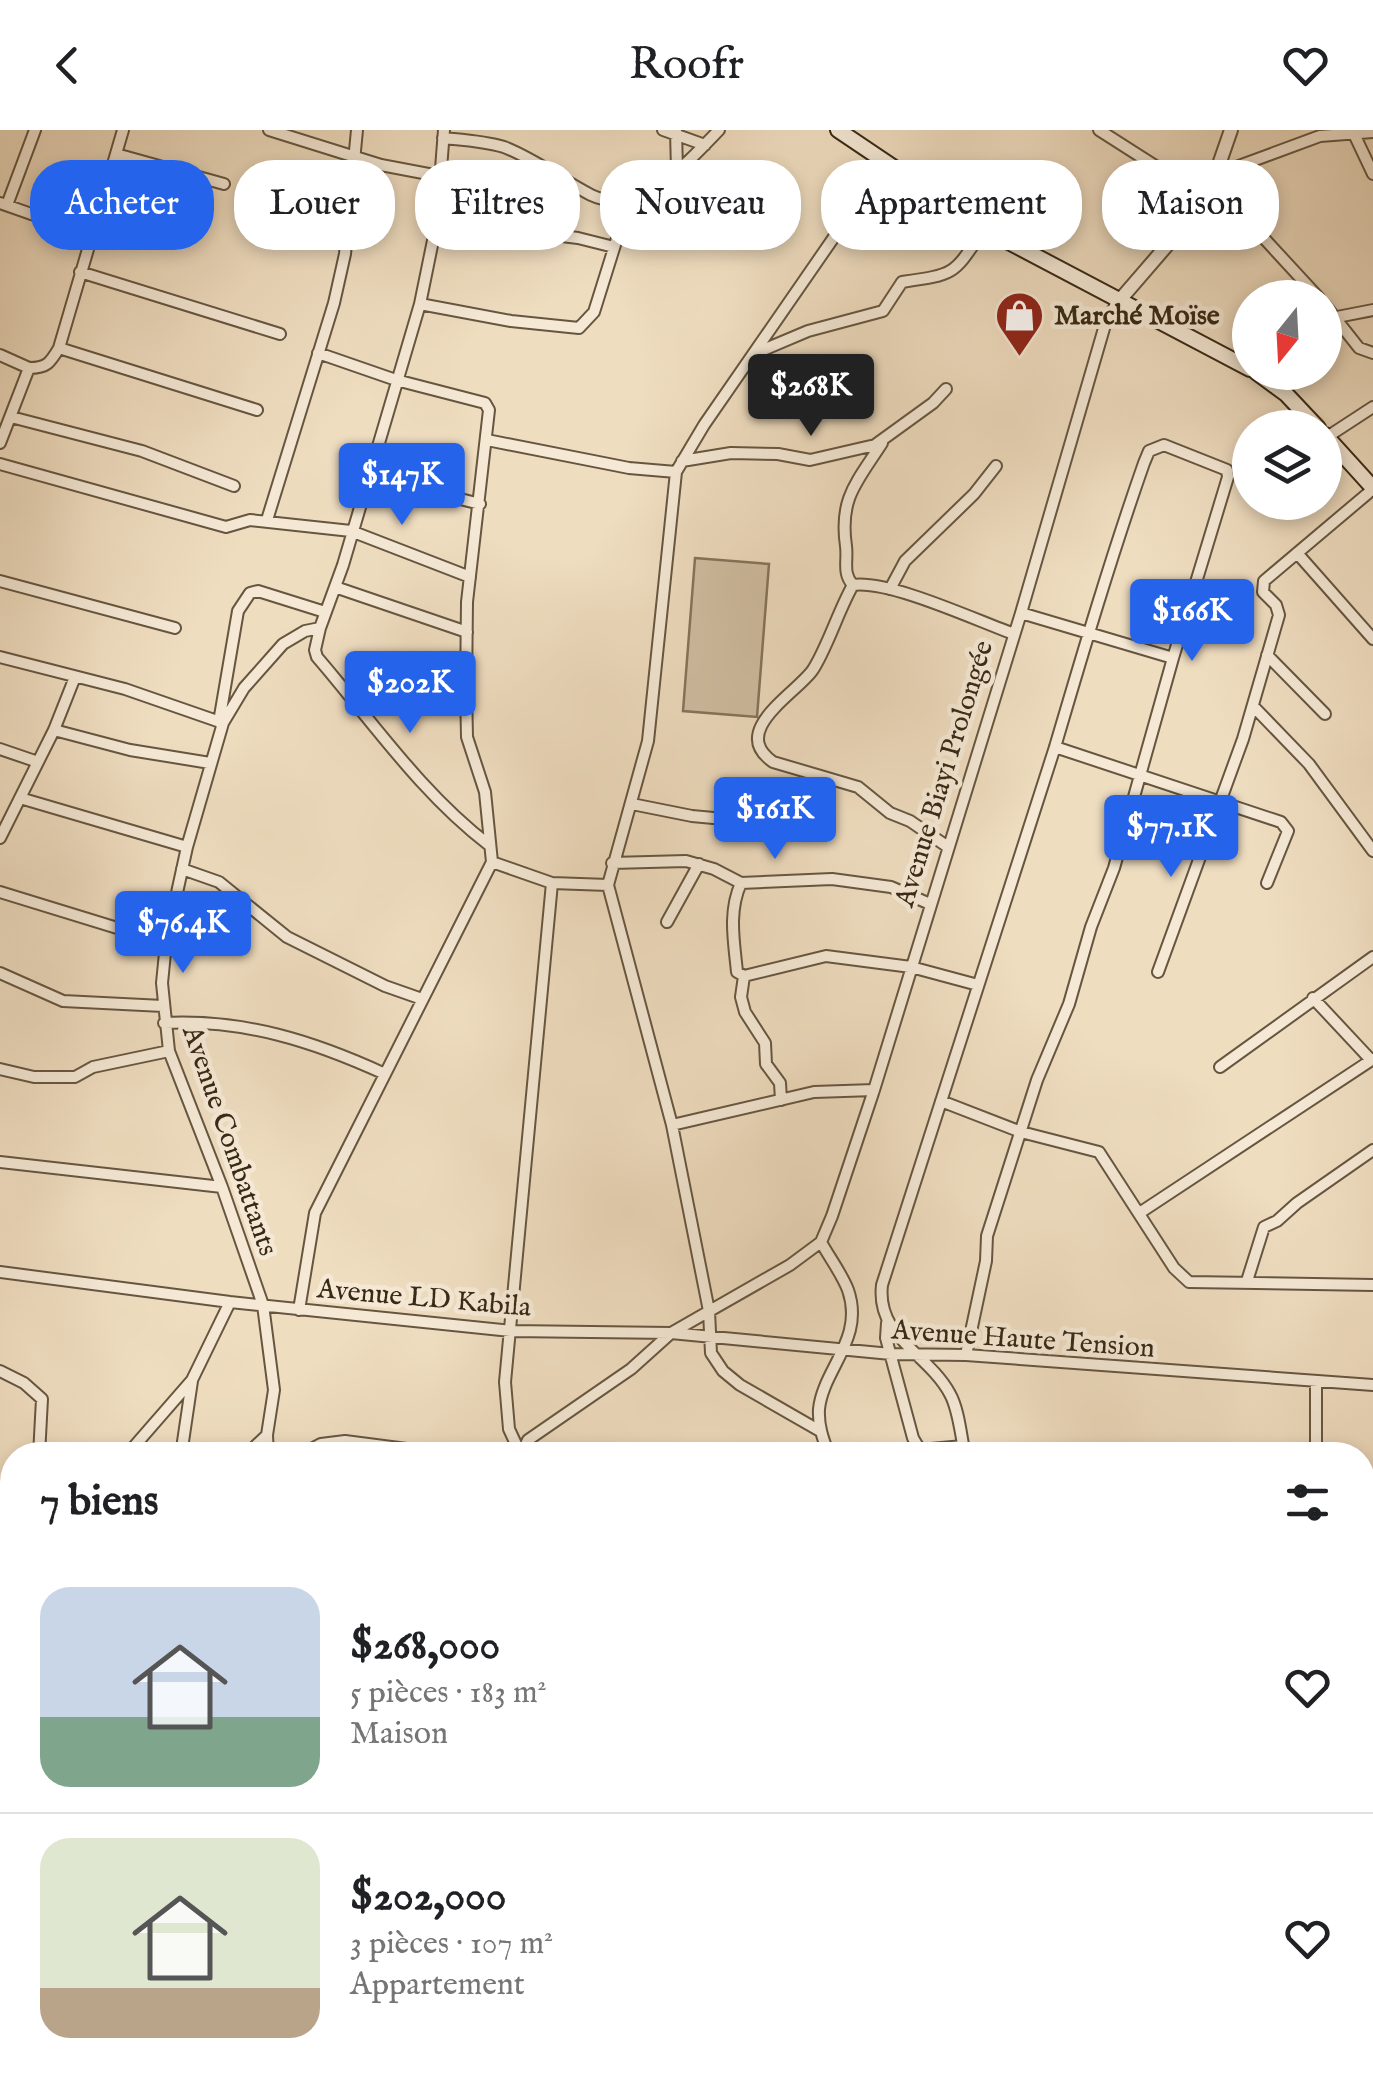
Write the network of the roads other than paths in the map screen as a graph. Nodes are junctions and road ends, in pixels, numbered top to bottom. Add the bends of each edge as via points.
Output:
1 (35, 130) edge
2 (122, 130) edge
3 (269, 130) edge
4 (357, 130) edge
5 (663, 130) edge
6 (719, 130) edge
7 (838, 130) edge
8 (1099, 130) edge
9 (1231, 130) edge
10 (676, 132) edge
11 (1373, 132) edge
12 (443, 134) edge
13 (1355, 136) junction
14 (705, 145) junction
15 (116, 154) junction
16 (355, 158) junction
17 (114, 160) edge
18 (441, 160) edge
19 (676, 160) edge
20 (688, 160) edge
21 (883, 160) edge
22 (1145, 160) edge
23 (1221, 160) edge
24 (1261, 160) edge
25 (415, 171) edge
26 (1373, 174) edge
27 (224, 184) dead end
28 (600, 198) edge
29 (4, 204) edge
30 (30, 213) edge
31 (86, 250) edge
32 (431, 250) edge
33 (613, 250) edge
34 (825, 250) edge
35 (970, 250) edge
36 (1024, 250) edge
37 (1163, 250) edge
38 (1276, 250) edge
39 (80, 272) junction
40 (1302, 280) edge
41 (1119, 300) junction
42 (420, 304) junction
43 (1373, 310) edge
44 (1342, 316) edge
45 (1342, 325) edge
46 (280, 334) dead end
47 (59, 348) junction
48 (318, 353) junction
49 (1373, 353) edge
50 (753, 354) junction
51 (0, 355) edge
52 (1232, 360) edge
53 (29, 368) junction
54 (396, 380) junction
55 (946, 389) dead end
56 (1280, 390) edge
57 (1373, 407) edge
58 (257, 410) dead end
59 (1301, 410) edge
60 (11, 417) junction
61 (1342, 423) edge
62 (488, 440) junction
63 (882, 442) junction
64 (0, 444) edge
65 (1342, 454) edge
66 (0, 464) edge
67 (679, 466) junction
68 (996, 466) dead end
69 (370, 476) junction
70 (234, 486) dead end
71 (1373, 489) edge
72 (480, 504) junction
73 (267, 520) junction
74 (351, 532) junction
75 (1296, 553) junction
76 (470, 577) junction
77 (0, 581) edge
78 (852, 585) junction
79 (335, 586) junction
80 (890, 589) junction
81 (325, 612) junction
82 (1021, 613) junction
83 (175, 628) dead end
84 (320, 628) junction
85 (467, 632) junction
86 (1014, 634) junction
87 (1088, 634) junction
88 (1373, 640) edge
89 (1267, 655) junction
90 (0, 657) edge
91 (1173, 658) junction
92 (396, 676) dead end
93 (75, 677) junction
94 (466, 690) junction
95 (1253, 706) junction
96 (1325, 714) dead end
97 (221, 723) junction
98 (54, 730) junction
99 (1055, 747) junction
100 (0, 749) edge
101 (38, 762) junction
102 (210, 762) junction
103 (1138, 774) junction
104 (20, 798) junction
105 (1220, 801) junction
106 (632, 804) junction
107 (735, 820) dead end
108 (0, 838) edge
109 (489, 845) junction
110 (187, 847) junction
111 (948, 847) junction
112 (1373, 852) edge
113 (492, 862) junction
114 (612, 863) junction
115 (699, 864) junction
116 (182, 869) junction
117 (552, 883) junction
118 (740, 883) junction
119 (1267, 883) dead end
120 (608, 885) junction
121 (0, 892) edge
122 (930, 904) junction
123 (666, 922) dead end
124 (166, 943) junction
125 (1373, 958) edge
126 (911, 967) junction
127 (1158, 972) dead end
128 (0, 974) edge
129 (744, 976) junction
130 (978, 985) junction
131 (1313, 998) junction
132 (422, 999) junction
133 (163, 1006) junction
134 (164, 1024) junction
135 (169, 1050) junction
136 (1372, 1060) edge
137 (1220, 1067) dead end
138 (0, 1069) edge
139 (385, 1074) junction
140 (874, 1090) junction
141 (782, 1100) junction
142 (941, 1101) junction
143 (672, 1125) junction
144 (1021, 1132) junction
145 (1373, 1150) edge
146 (0, 1162) edge
147 (222, 1186) junction
148 (1140, 1212) junction
149 (821, 1242) junction
150 (0, 1272) edge
151 (1247, 1281) junction
152 (1373, 1285) edge
153 (230, 1302) junction
154 (263, 1305) junction
155 (299, 1310) junction
156 (709, 1311) junction
157 (887, 1323) junction
158 (510, 1331) junction
159 (672, 1333) junction
160 (710, 1336) junction
161 (844, 1350) junction
162 (891, 1354) junction
163 (916, 1354) junction
164 (966, 1354) junction
165 (0, 1371) edge
166 (192, 1380) junction
167 (1316, 1380) junction
168 (1373, 1386) edge
169 (820, 1431) junction
170 (267, 1434) junction
171 (40, 1442) edge
172 (137, 1442) edge
173 (184, 1442) edge
174 (259, 1442) edge
175 (267, 1442) edge
176 (515, 1442) edge
177 (527, 1442) edge
178 (824, 1442) edge
179 (915, 1442) edge
180 (962, 1442) edge
181 (1316, 1442) edge

1 - 29 street
2 - 15 street
3 - 16 street
4 - 16 street
5 - 10 street
6 - 14 street
7 - 21 main road
8 - 22 street
9 - 23 street, Avenue Biayi Prolongée
10 - 14 street
10 - 19 street
11 - 13 street
12 - 18 street
12 - 28 street via 505,148
13 - 24 street via 1320,136
13 - 26 street
14 - 20 street
15 - 17 street
15 - 27 street
16 - 25 street
16 - 48 street via 345,254
29 - 30 street
31 - 39 street
32 - 42 street
33 - 42 street via 594,312 580,328
34 - 50 street
35 - 50 street via 939,278 902,282 882,311
36 - 41 main road
37 - 41 street, Avenue Biayi Prolongée
38 - 40 street
39 - 46 street
39 - 47 street
41 - 52 main road
41 - 82 street, Avenue Biayi Prolongée via 1108,318
42 - 54 street
43 - 44 street
45 - 49 street via 1359,348
47 - 53 street via 50,363
47 - 58 street
48 - 54 street
48 - 73 street
50 - 67 street
51 - 53 street
53 - 60 street
54 - 62 street via 485,404
54 - 69 street
55 - 63 street
56 - 59 main road
57 - 61 street
60 - 64 street
60 - 70 street via 142,451
62 - 67 street via 629,468
62 - 72 street
63 - 67 street via 810,460 731,453
63 - 78 street via 853,484 843,520
65 - 71 main road
66 - 73 street via 200,522 226,527
67 - 106 street via 648,741
68 - 80 street via 905,561
69 - 72 street
69 - 74 street
71 - 75 street
72 - 76 street
73 - 74 street
74 - 76 street
74 - 79 street
75 - 88 street
75 - 89 street via 1262,586 1280,611
76 - 85 street
77 - 83 street
78 - 80 street
78 - 111 street via 812,671 772,711 758,748 773,762 858,786
79 - 81 street
79 - 85 street
80 - 86 street
81 - 84 street
81 - 97 street via 258,591 245,598
82 - 86 street, Avenue Biayi Prolongée
82 - 87 street
84 - 97 street, Avenue Combattants via 283,644
84 - 109 street via 317,658 414,778
85 - 94 street
86 - 111 street, Avenue Biayi Prolongée
87 - 91 street
87 - 91 street via 1144,463 1156,446 1177,448 1220,465 1228,477
87 - 99 street
89 - 95 street
89 - 96 street
90 - 93 street
91 - 103 street
92 - 94 street
93 - 97 street
93 - 98 street
94 - 109 street via 467,738 485,792
95 - 105 street
95 - 112 street via 1316,772
97 - 102 street, Avenue Combattants
98 - 101 street
98 - 102 street
99 - 103 street
99 - 130 street
100 - 101 street
101 - 104 street
102 - 110 street, Avenue Combattants
103 - 105 street
103 - 144 street via 1114,868
104 - 108 street
104 - 110 street
105 - 119 street via 1286,826
105 - 127 street
106 - 107 street
106 - 114 street
109 - 113 street
110 - 116 street, Avenue Combattants
111 - 122 street, Avenue Biayi Prolongée
113 - 117 street
113 - 132 street
114 - 115 street
114 - 120 street
115 - 118 street
115 - 123 street
116 - 124 street, Avenue Combattants
116 - 132 street via 219,882 287,937
117 - 120 street
117 - 158 street
118 - 122 street via 832,879 891,887
118 - 129 street via 732,932 736,972
120 - 143 street
121 - 124 street
122 - 126 street, Avenue Biayi Prolongée
124 - 133 street, Avenue Combattants
125 - 131 street
126 - 129 street via 826,956
126 - 130 street
126 - 140 street, Avenue Biayi Prolongée
128 - 133 street via 63,1001
129 - 141 street via 745,1012 765,1043 766,1064
130 - 142 street
131 - 136 street
131 - 137 street
132 - 139 street
133 - 134 street, Avenue Combattants
134 - 135 street, Avenue Combattants
134 - 139 street via 206,1022 282,1034
135 - 138 street via 75,1077
135 - 147 street, Avenue Combattants
136 - 148 street
139 - 155 street via 315,1214
140 - 141 street
140 - 149 street, Avenue Biayi Prolongée
141 - 143 street
142 - 144 street
142 - 157 street via 882,1285
143 - 156 street
144 - 148 street via 1098,1152
144 - 164 street via 986,1236
145 - 151 street via 1264,1227
146 - 147 street
147 - 154 street, Avenue Combattants
148 - 151 street via 1188,1282
149 - 156 street
149 - 161 street via 848,1291 852,1318
150 - 153 street, Avenue LD Kabila
151 - 152 street
153 - 154 street, Avenue LD Kabila
153 - 166 street
154 - 155 street, Avenue LD Kabila
154 - 170 street, Avenue Combattants via 274,1390
155 - 158 street, Avenue LD Kabila
156 - 159 street
156 - 160 street
157 - 162 street
157 - 163 street
158 - 159 street, Avenue LD Kabila
158 - 176 street via 506,1398
159 - 160 street, Avenue Haute Tension
159 - 177 street
160 - 161 street, Avenue Haute Tension
160 - 169 street via 722,1371
161 - 162 street, Avenue Haute Tension
161 - 169 street via 819,1405
162 - 163 street, Avenue Haute Tension
162 - 179 street
163 - 164 street, Avenue Haute Tension
163 - 180 street via 951,1394
164 - 167 street, Avenue Haute Tension
165 - 171 street via 42,1399
166 - 172 street
166 - 173 street
167 - 168 street, Avenue Haute Tension
167 - 181 street
169 - 178 street
170 - 174 street
170 - 175 street, Avenue Combattants

